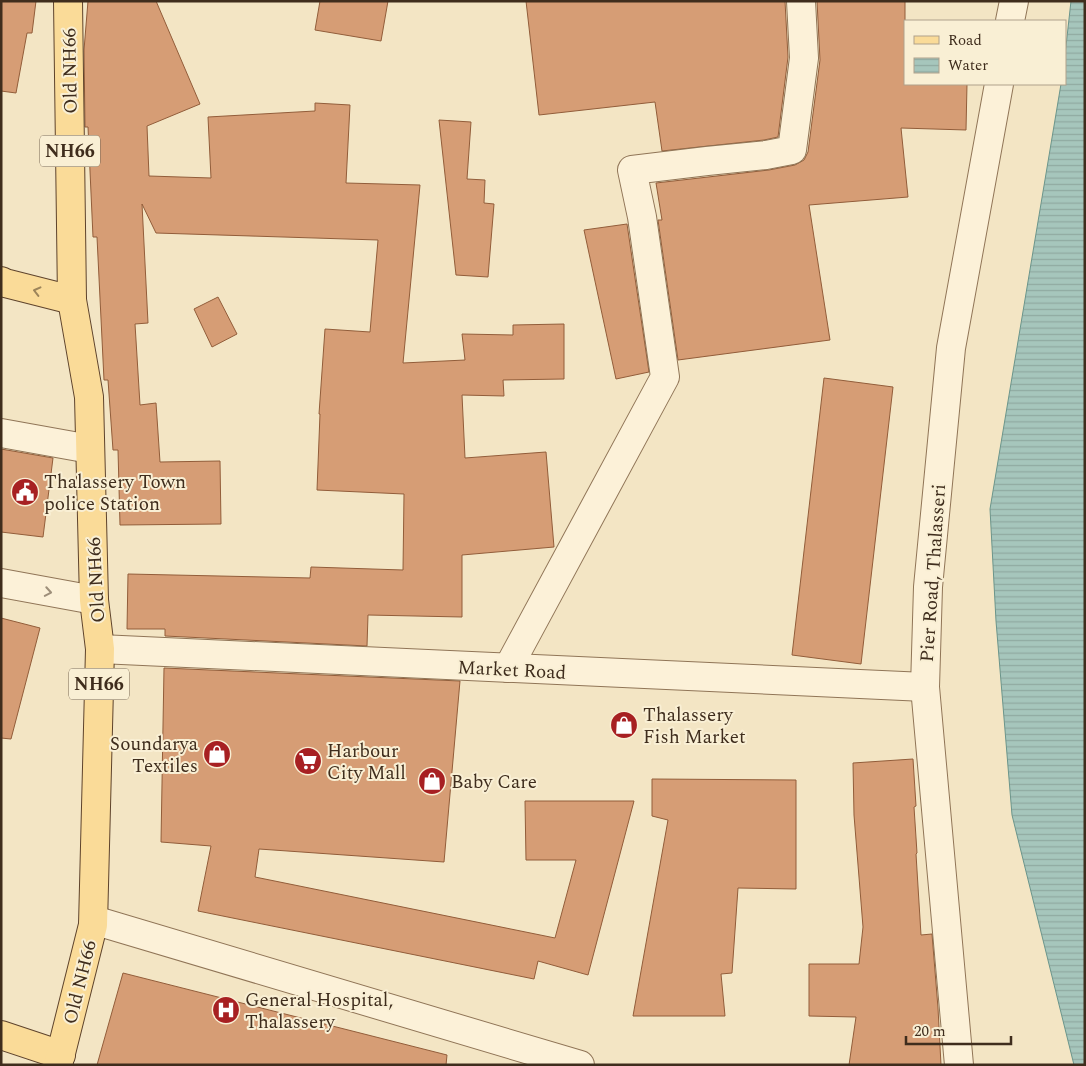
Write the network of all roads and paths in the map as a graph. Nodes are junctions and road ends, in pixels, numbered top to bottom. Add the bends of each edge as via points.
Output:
1 (68, 1) edge
2 (801, 1) edge
3 (1014, 1) edge
4 (1010, 20) edge
5 (999, 85) edge
6 (3, 286) edge
7 (72, 300) junction
8 (1, 433) edge
9 (90, 449) junction
10 (1, 583) edge
11 (94, 600) junction
12 (100, 649) junction
13 (508, 668) junction
14 (925, 687) junction
15 (93, 925) junction
16 (1, 1035) edge
17 (59, 1060) edge
18 (580, 1065) edge
19 (959, 1065) edge

1 - 7 main road, Old NH66 / NH66
2 - 13 street via 804,58 792,150 766,156 632,170 665,377
3 - 4 street
5 - 14 street, Pier Road, Thalasseri via 951,348 928,587
7 -> 6 main road
7 - 9 main road, Old NH66 / NH66 via 88,397
8 - 9 street
9 - 11 main road, Old NH66 / NH66
10 -> 11 street
11 - 12 main road, Old NH66 / NH66
12 - 13 street, Market Road
12 - 15 main road, Old NH66 / NH66
13 - 14 street, Market Road
14 - 19 street, Pier Road, Thalasseri
15 - 17 main road, Old NH66 / NH66
15 - 18 street via 100,922
16 - 17 main road

